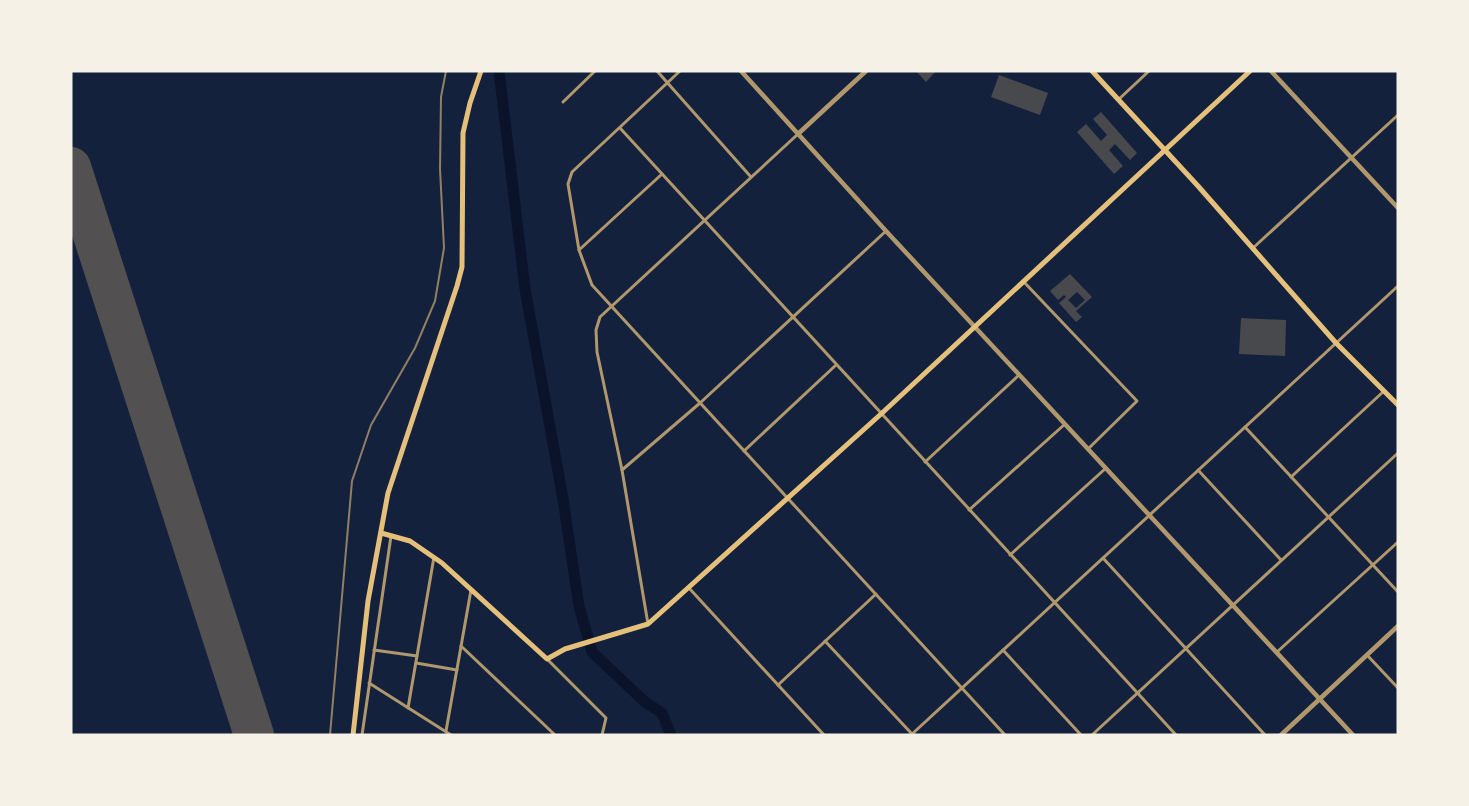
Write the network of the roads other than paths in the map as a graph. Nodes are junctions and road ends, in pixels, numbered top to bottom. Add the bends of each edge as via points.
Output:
1 (482, 71) edge
2 (595, 71) edge
3 (657, 71) edge
4 (680, 71) edge
5 (740, 71) edge
6 (866, 71) edge
7 (1092, 71) edge
8 (1149, 71) edge
9 (1250, 71) edge
10 (1271, 71) edge
11 (668, 83) junction
12 (1118, 100) junction
13 (563, 102) dead end
14 (1398, 115) edge
15 (620, 128) junction
16 (798, 134) junction
17 (1165, 151) junction
18 (1351, 158) junction
19 (662, 174) junction
20 (751, 178) junction
21 (1398, 208) edge
22 (705, 221) junction
23 (886, 231) junction
24 (1253, 248) junction
25 (579, 250) junction
26 (1023, 281) junction
27 (1398, 286) edge
28 (612, 307) junction
29 (793, 317) junction
30 (974, 327) junction
31 (1336, 343) junction
32 (836, 365) junction
33 (1019, 375) junction
34 (1384, 390) junction
35 (700, 403) junction
36 (1398, 405) edge
37 (881, 414) junction
38 (1065, 424) junction
39 (1245, 427) junction
40 (1088, 449) junction
41 (744, 451) junction
42 (1398, 452) edge
43 (925, 462) junction
44 (1106, 468) junction
45 (622, 470) junction
46 (1198, 470) junction
47 (1291, 477) junction
48 (788, 499) junction
49 (969, 510) junction
50 (1149, 515) junction
51 (1328, 517) junction
52 (381, 533) junction
53 (391, 536) junction
54 (1398, 542) edge
55 (1010, 555) junction
56 (434, 557) junction
57 (1102, 558) junction
58 (1281, 560) junction
59 (1372, 565) junction
60 (689, 588) junction
61 (471, 589) junction
62 (1398, 592) edge
63 (876, 594) junction
64 (1054, 603) junction
65 (1233, 605) junction
66 (648, 624) junction
67 (1398, 626) edge
68 (825, 641) junction
69 (461, 646) junction
70 (1186, 648) junction
71 (374, 650) junction
72 (1003, 650) junction
73 (1277, 652) junction
74 (1367, 655) junction
75 (417, 656) junction
76 (547, 659) junction
77 (416, 663) junction
78 (457, 670) junction
79 (369, 683) junction
80 (778, 685) junction
81 (962, 688) junction
82 (1398, 688) edge
83 (1137, 693) junction
84 (1320, 699) junction
85 (408, 708) junction
86 (446, 731) junction
87 (357, 734) edge
88 (911, 734) edge
89 (452, 735) edge
90 (554, 735) edge
91 (602, 735) edge
92 (824, 735) edge
93 (1005, 735) edge
94 (1081, 735) edge
95 (1092, 735) edge
96 (1176, 735) edge
97 (1264, 735) edge
98 (1281, 735) edge
99 (1353, 735) edge

1 - 52 main road via 463,133 462,267 458,286 388,493
2 - 13 street
3 - 11 street
4 - 11 street
5 - 16 street
6 - 16 street
7 - 12 main road
8 - 12 street
9 - 17 main road
10 - 18 street
11 - 15 street
11 - 20 street
12 - 17 main road
14 - 18 street
15 - 19 street
15 - 25 street via 572,172 568,184
16 - 20 street
16 - 23 street
17 - 24 main road
17 - 26 main road
18 - 21 street
18 - 24 street
19 - 22 street
19 - 25 street
20 - 22 street
22 - 28 street
22 - 29 street
23 - 29 street
23 - 30 street
24 - 31 main road
25 - 28 street via 592,286
26 - 30 main road
26 - 40 street via 1137,401
27 - 31 street
28 - 35 street
28 - 45 street via 600,317 596,330
29 - 32 street
29 - 35 street
30 - 33 street
30 - 37 main road
31 - 34 main road
31 - 39 street
32 - 37 street
32 - 41 street
33 - 38 street
33 - 43 street
34 - 36 main road
34 - 47 street
35 - 41 street
35 - 45 street
37 - 43 street
37 - 48 main road
38 - 40 street
38 - 49 street
39 - 46 street
39 - 47 street
40 - 44 street
41 - 48 street
42 - 51 street
43 - 49 street
44 - 50 street
44 - 55 street
45 - 66 street
46 - 50 street
46 - 58 street
47 - 51 street
48 - 60 main road
48 - 63 street
49 - 55 street
50 - 57 street
50 - 65 street
51 - 58 street
51 - 59 street
52 - 53 main road
52 - 87 main road via 368,601
53 - 56 main road via 410,541
53 - 71 street
54 - 59 street
55 - 64 street
56 - 61 main road
56 - 75 street
57 - 64 street
57 - 70 street
58 - 65 street
59 - 62 street
59 - 73 street
60 - 66 main road
60 - 80 street
61 - 69 street
61 - 76 main road
63 - 68 street
63 - 81 street
64 - 72 street
64 - 83 street
65 - 70 street
65 - 73 street
66 - 76 main road via 568,648
67 - 74 street
68 - 80 street
68 - 88 street
69 - 78 street
69 - 90 street
70 - 83 street
70 - 97 street
71 - 75 street
71 - 79 street
72 - 81 street
72 - 94 street
73 - 84 street
74 - 82 street
74 - 84 street
75 - 77 street
76 - 91 street via 606,718
77 - 78 street
77 - 85 street
78 - 86 street
79 - 85 street
79 - 87 street
80 - 92 street
81 - 88 street
81 - 93 street
83 - 95 street
83 - 96 street
84 - 98 street
84 - 99 street
85 - 86 street
86 - 89 street

